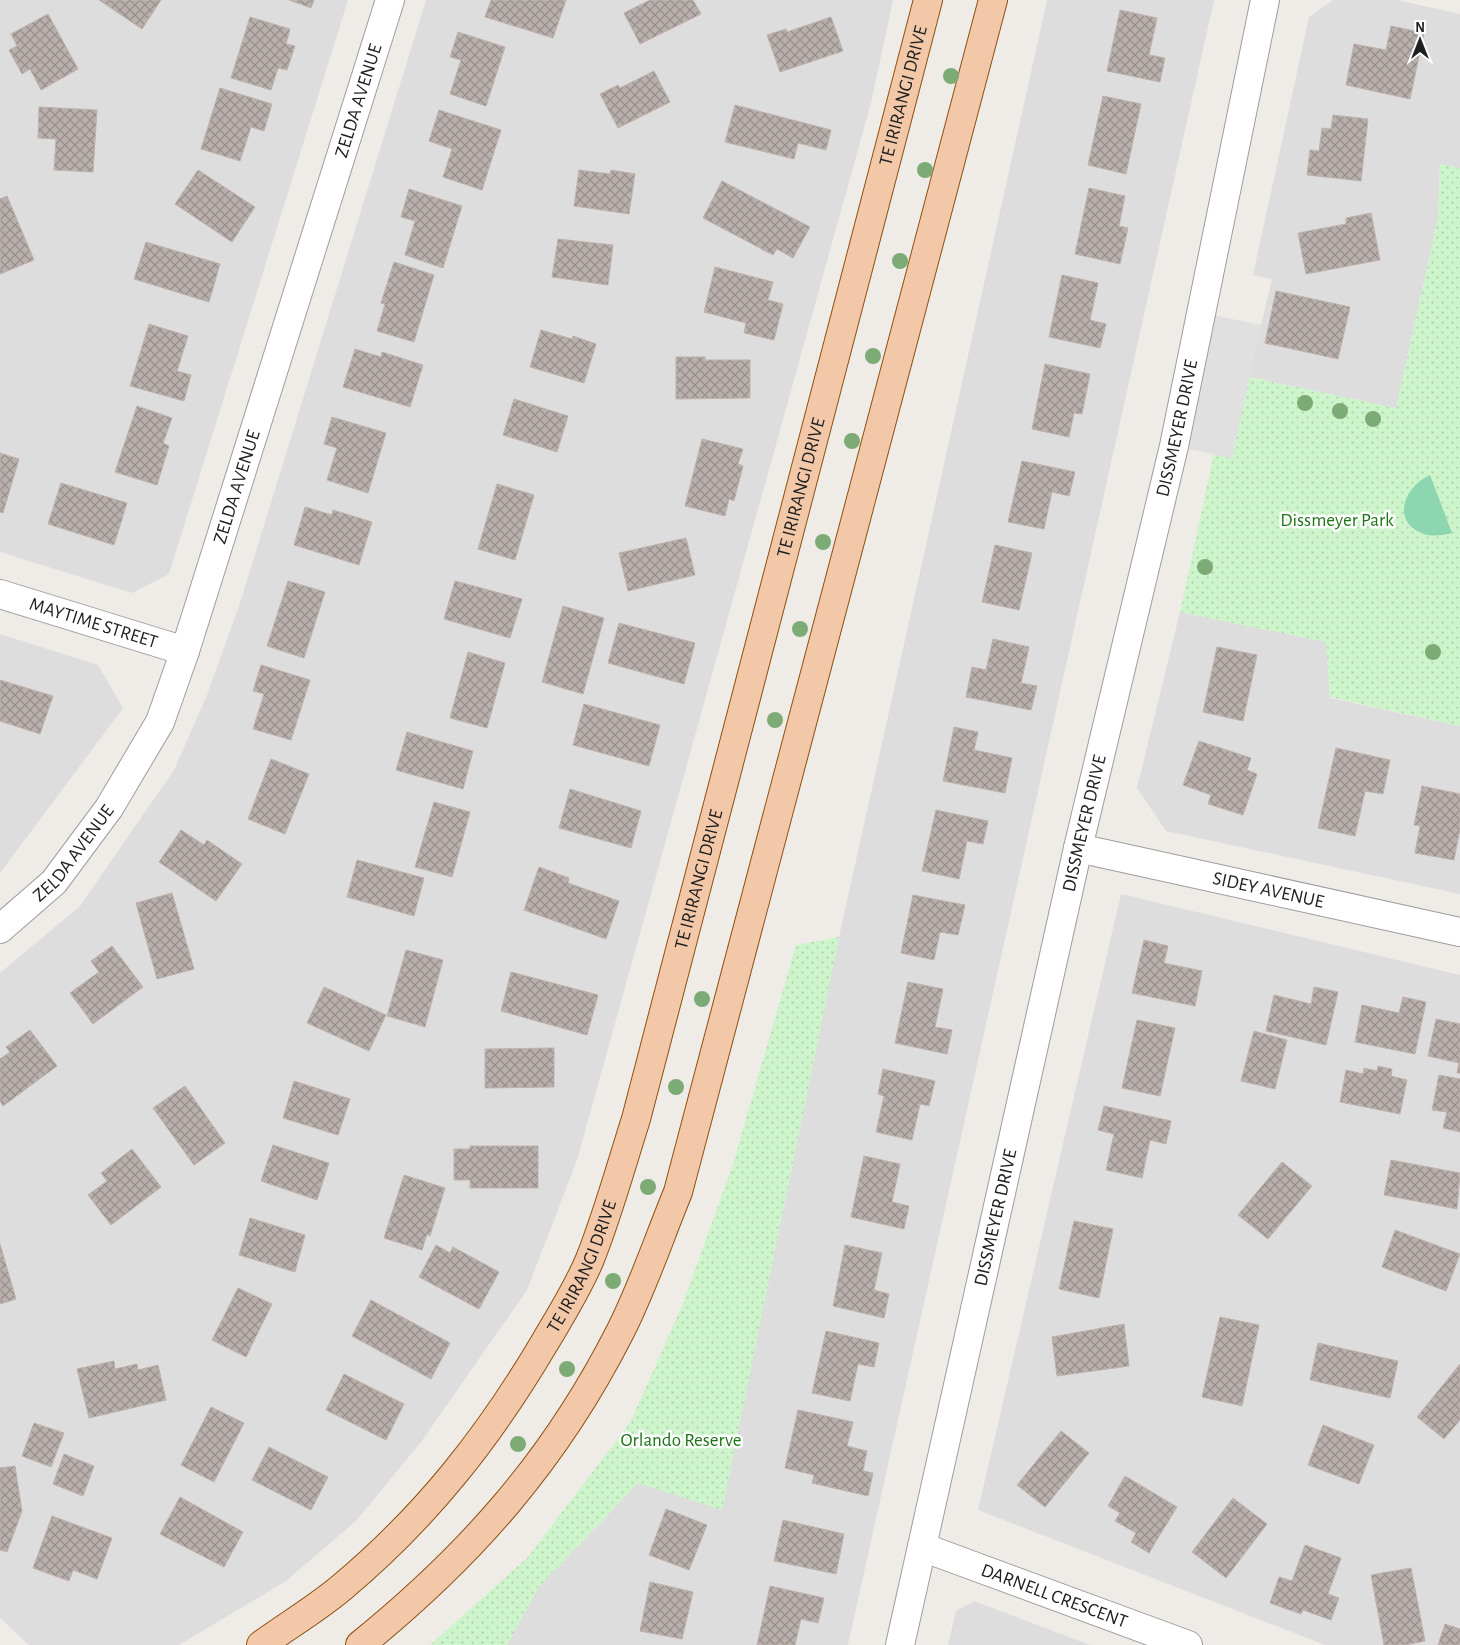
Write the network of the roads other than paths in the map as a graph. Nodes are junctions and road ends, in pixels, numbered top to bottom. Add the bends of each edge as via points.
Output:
1 (390, 0) edge
2 (928, 0) edge
3 (993, 0) edge
4 (1265, 0) edge
5 (0, 594) edge
6 (185, 651) junction
7 (1078, 848) junction
8 (0, 929) edge
9 (1460, 932) edge
10 (922, 1546) junction
11 (261, 1645) edge
12 (360, 1645) edge
13 (900, 1645) edge
14 (1188, 1645) edge

1 - 6 street, ZELDA AVENUE
2 - 11 main road, TE IRIRANGI DRIVE via 636,1119 589,1260 567,1305 514,1395 455,1476 410,1524 340,1588
3 - 12 main road via 678,1192 620,1331 579,1406 534,1472 415,1601
4 - 7 street, DISSMEYER DRIVE via 1174,446
5 - 6 street, MAYTIME STREET
6 - 8 street, ZELDA AVENUE via 160,722 109,808 54,882
7 - 9 street, SIDEY AVENUE
7 - 10 street, DISSMEYER DRIVE
10 - 13 street, DISSMEYER DRIVE
10 - 14 street, DARNELL CRESCENT

